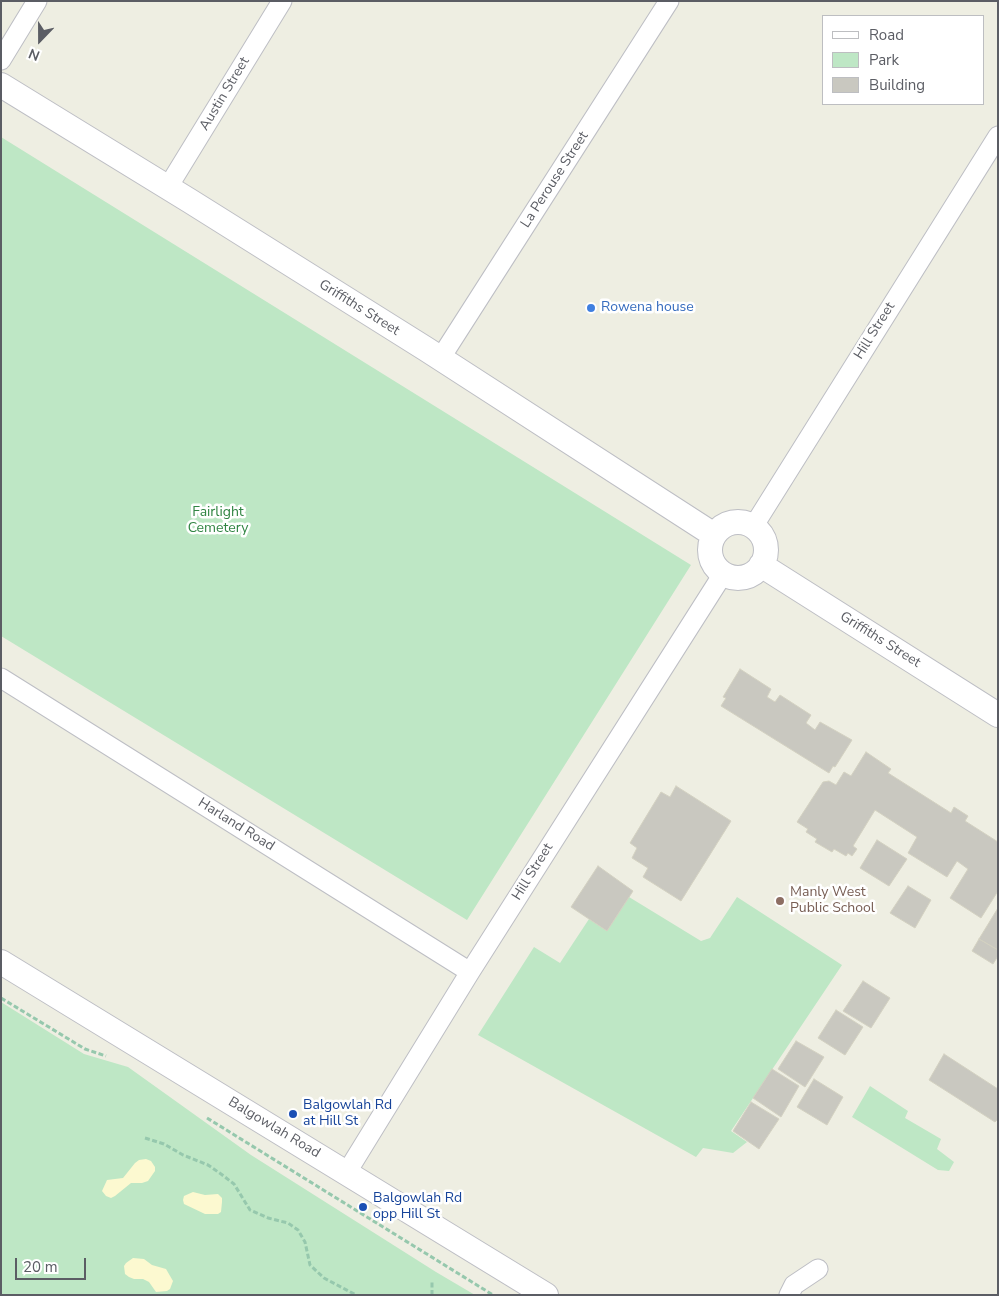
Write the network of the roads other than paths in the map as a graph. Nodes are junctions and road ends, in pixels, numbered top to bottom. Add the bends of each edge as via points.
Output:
1 (37, 1) edge
2 (282, 1) edge
3 (669, 1) edge
4 (1, 60) edge
5 (1, 85) edge
6 (998, 136) edge
7 (168, 187) junction
8 (440, 359) junction
9 (753, 527) junction
10 (714, 535) junction
11 (761, 566) junction
12 (723, 574) junction
13 (1, 678) edge
14 (998, 715) edge
15 (1, 962) edge
16 (470, 972) junction
17 (346, 1172) junction
18 (818, 1268) dead end
19 (546, 1295) edge
20 (789, 1295) edge

1 - 4 street
2 - 7 street, Austin Street
3 - 8 street, La Perouse Street
5 - 7 street, Griffiths Street
6 - 9 street, Hill Street
7 - 8 street, Griffiths Street
8 - 10 street, Griffiths Street
9 - 10 street via 736,522
9 - 11 street via 760,532 766,549
10 - 12 street via 712,560
11 - 12 street via 756,572 739,578
11 - 14 street, Griffiths Street
12 - 16 street, Hill Street
13 - 16 street, Harland Road
15 - 17 street, Balgowlah Road
16 - 17 street, Hill Street
17 - 19 street, Balgowlah Road
18 - 20 street via 794,1285

